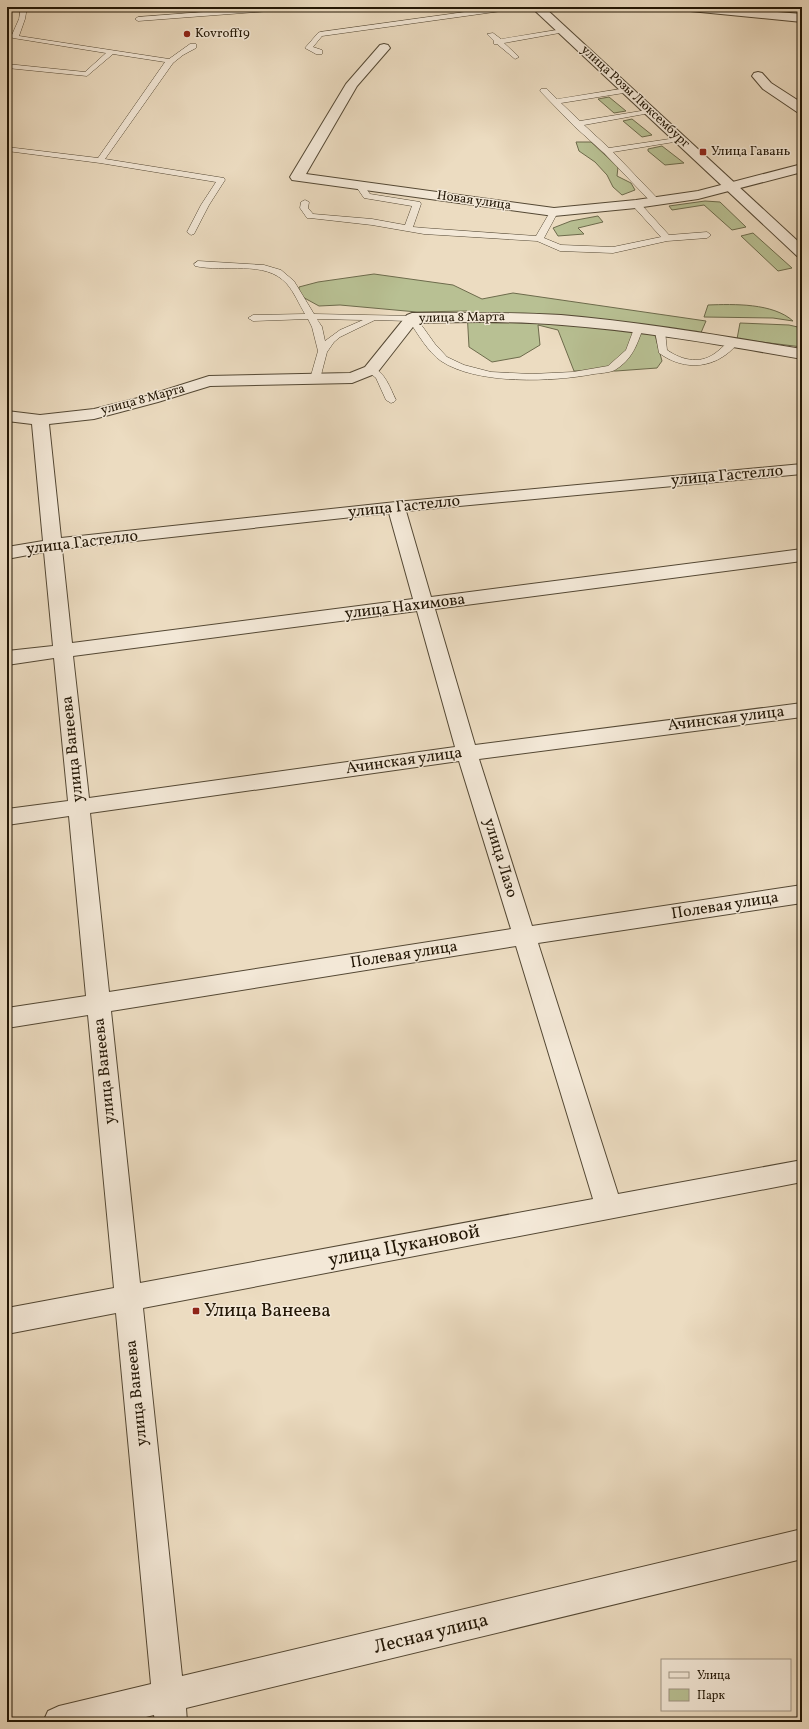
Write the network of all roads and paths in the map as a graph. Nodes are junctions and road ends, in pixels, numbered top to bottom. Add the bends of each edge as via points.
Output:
1 (24, 7) edge
2 (296, 7) edge
3 (516, 7) edge
4 (537, 7) edge
5 (680, 7) edge
6 (240, 9) edge
7 (802, 18) edge
8 (138, 19) dead end
9 (563, 31) junction
10 (491, 34) dead end
11 (11, 37) edge
12 (498, 42) junction
13 (193, 46) dead end
14 (384, 48) dead end
15 (111, 52) junction
16 (319, 52) dead end
17 (515, 57) dead end
18 (170, 61) junction
19 (7, 66) edge
20 (758, 76) dead end
21 (627, 90) junction
22 (544, 91) dead end
23 (802, 96) edge
24 (788, 99) junction
25 (555, 102) junction
26 (802, 109) edge
27 (650, 111) junction
28 (577, 124) junction
29 (680, 139) junction
30 (7, 149) edge
31 (606, 151) junction
32 (100, 161) junction
33 (802, 168) edge
34 (359, 185) junction
35 (731, 187) junction
36 (655, 201) junction
37 (306, 202) dead end
38 (636, 204) junction
39 (554, 212) junction
40 (408, 228) junction
41 (191, 232) dead end
42 (707, 235) dead end
43 (667, 238) junction
44 (539, 239) junction
45 (802, 253) edge
46 (198, 264) dead end
47 (311, 316) junction
48 (379, 317) junction
49 (253, 318) dead end
50 (412, 318) junction
51 (638, 328) junction
52 (660, 331) junction
53 (733, 343) junction
54 (322, 351) junction
55 (802, 354) edge
56 (371, 370) junction
57 (315, 379) junction
58 (391, 400) dead end
59 (7, 416) edge
60 (40, 420) junction
61 (802, 469) edge
62 (396, 507) junction
63 (52, 545) junction
64 (7, 553) edge
65 (802, 555) edge
66 (423, 604) junction
67 (63, 651) junction
68 (7, 658) edge
69 (802, 710) edge
70 (468, 752) junction
71 (78, 807) junction
72 (7, 817) edge
73 (802, 894) edge
74 (524, 936) junction
75 (98, 1004) junction
76 (7, 1018) edge
77 (802, 1171) edge
78 (609, 1207) junction
79 (128, 1298) junction
80 (7, 1321) edge
81 (802, 1544) edge
82 (169, 1710) edge
83 (59, 1722) edge

1 - 11 lane via 22,19
2 - 6 lane
3 - 16 lane via 320,34 309,48
4 - 9 street, улица Розы Люксембург
5 - 7 street
6 - 8 lane
9 - 12 lane
9 - 21 street, улица Розы Люксембург
10 - 12 lane
11 - 15 lane
12 - 17 lane
13 - 18 lane
14 - 34 street, Новая улица via 352,84 297,177
15 - 18 lane
15 - 19 lane via 87,74
18 - 32 lane
20 - 24 street
21 - 25 lane
21 - 27 street, улица Розы Люксембург
22 - 25 lane
23 - 24 street
24 - 26 street
25 - 28 lane
27 - 28 lane
27 - 29 street, улица Розы Люксембург
28 - 31 lane
29 - 31 lane
29 - 35 street, улица Розы Люксембург
30 - 32 lane
31 - 36 lane
32 - 41 lane via 221,180
33 - 35 street, Новая улица
34 - 39 street, Новая улица
34 - 40 lane via 367,196 416,204
35 - 36 street, Новая улица
35 - 45 street, улица Розы Люксембург
36 - 38 street, Новая улица
37 - 40 lane via 304,208 310,216
38 - 39 street, Новая улица
38 - 43 lane
39 - 44 lane
40 - 44 lane
42 - 43 lane
43 - 44 lane via 613,250 560,248
46 - 47 lane via 264,268 278,272 291,283
47 - 48 lane
47 - 49 lane
47 - 54 lane via 317,327
48 - 50 lane
48 - 54 lane via 334,338
50 - 51 street, улица 8 Марта via 508,317
50 - 51 lane via 444,359 461,367 491,375 530,377 573,375 611,368 630,351
50 - 56 street, улица 8 Марта
51 - 52 street, улица 8 Марта
52 - 53 street, улица 8 Марта
52 - 53 lane via 662,351 670,359 682,362 706,363 716,359
53 - 55 street, улица 8 Марта
54 - 57 lane
56 - 57 street, улица 8 Марта via 352,378
56 - 58 lane via 380,377
57 - 60 street, улица 8 Марта via 210,381 94,414
59 - 60 street, улица 8 Марта
60 - 63 street, улица Ванеева
61 - 62 street, улица Гастелло
62 - 63 street, улица Гастелло
62 - 66 street, улица Лазо
63 - 64 street, улица Гастелло
63 - 67 street, улица Ванеева
65 - 66 street, улица Нахимова
66 - 67 street, улица Нахимова
66 - 70 street, улица Лазо
67 - 68 street, улица Нахимова
67 - 71 street, улица Ванеева
69 - 70 street, Ачинская улица
70 - 71 street, Ачинская улица
70 - 74 street, улица Лазо
71 - 72 street, Ачинская улица
71 - 75 street, улица Ванеева
73 - 74 street, Полевая улица
74 - 75 street, Полевая улица
74 - 78 street, улица Лазо
75 - 76 street, Полевая улица
75 - 79 street, улица Ванеева
77 - 78 street, улица Цукановой
78 - 79 street, улица Цукановой
79 - 80 street, улица Цукановой
79 - 82 street, улица Ванеева
81 - 82 street, Лесная улица
82 - 83 street, Лесная улица

